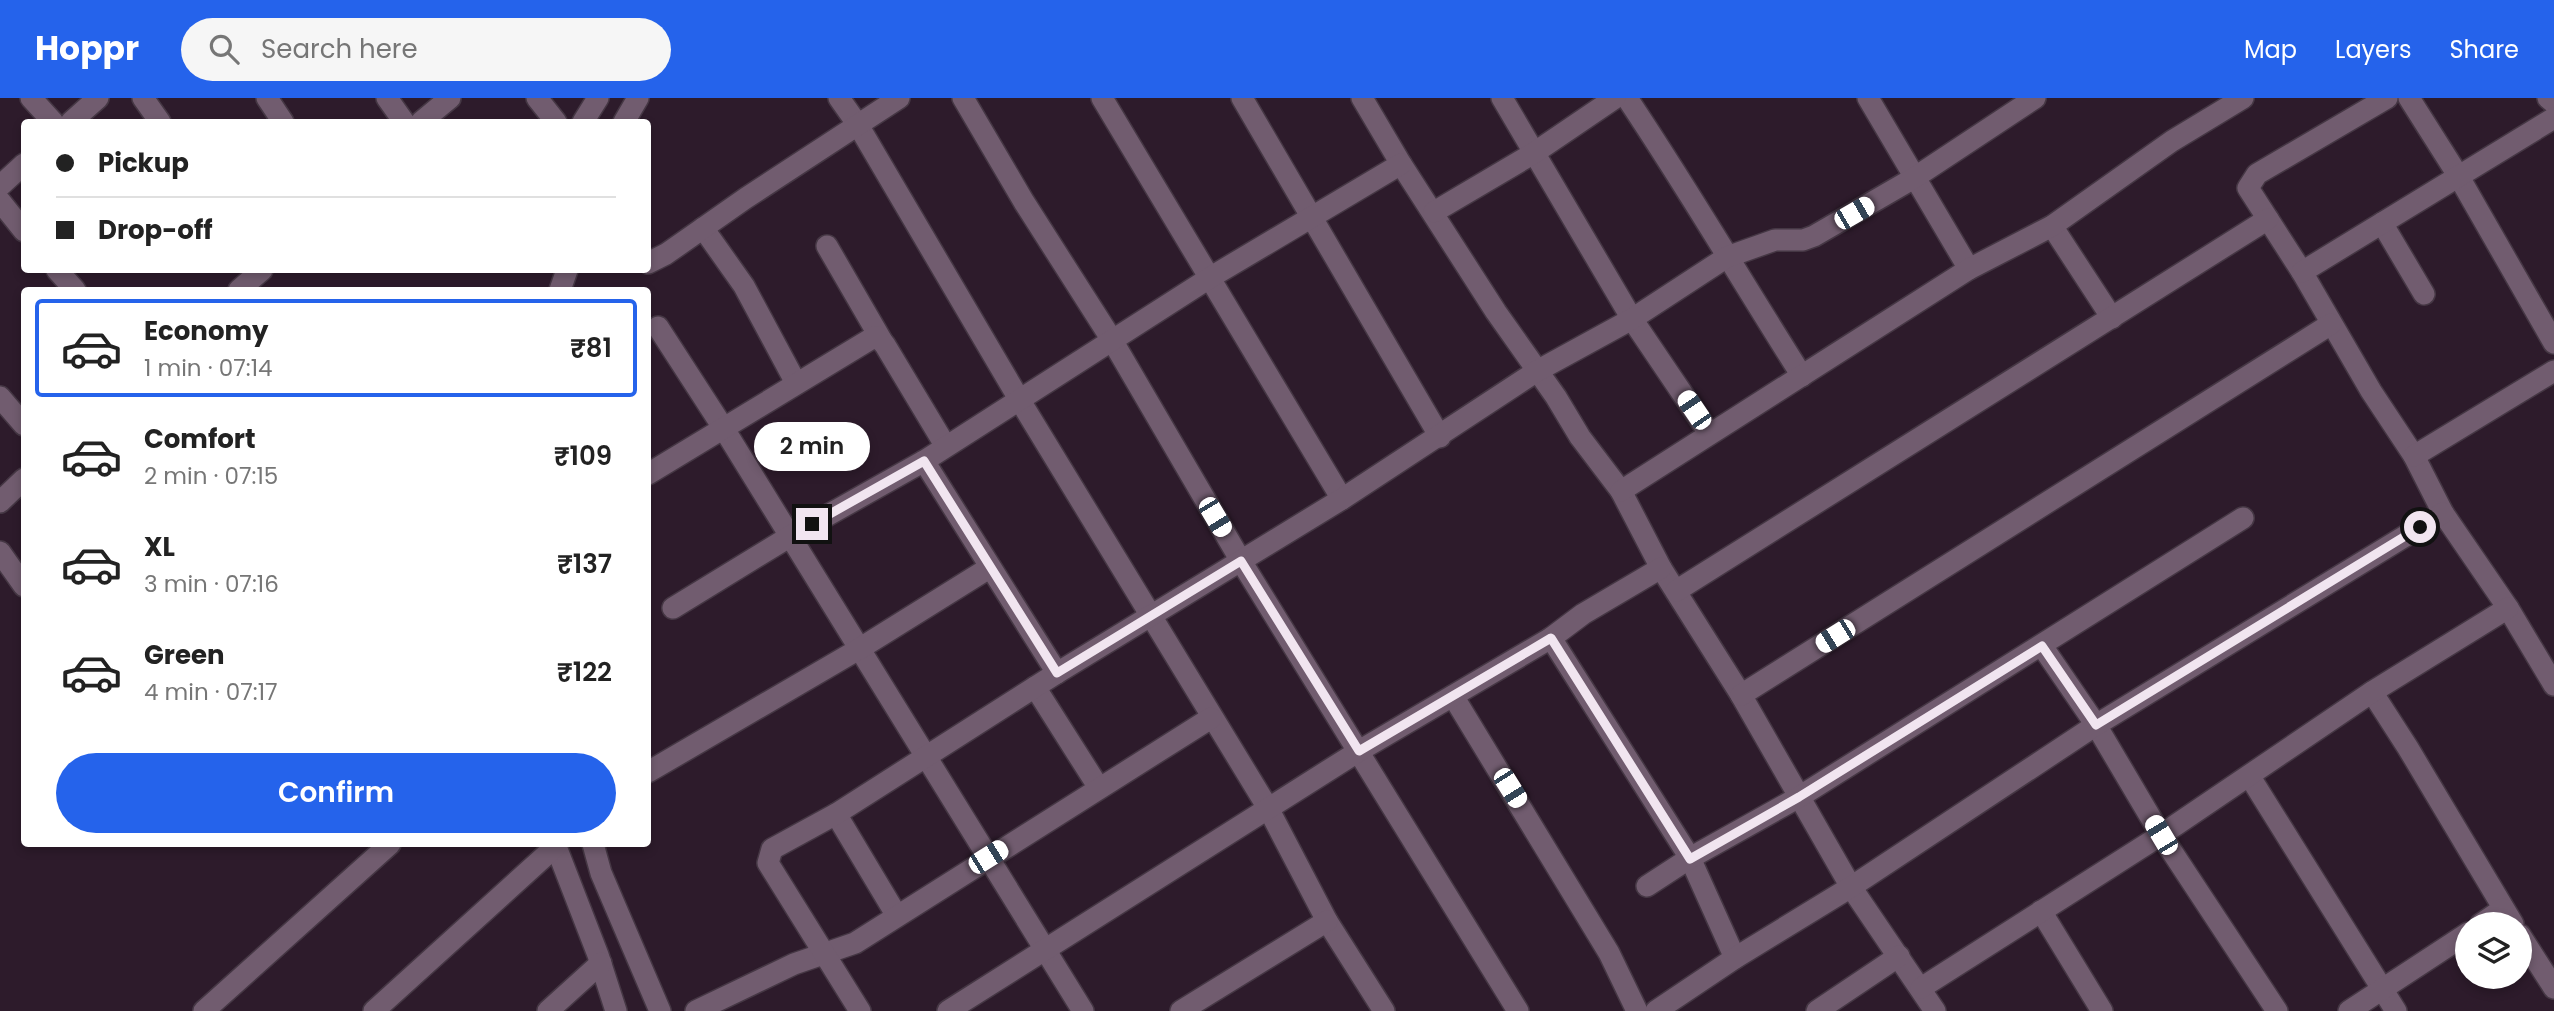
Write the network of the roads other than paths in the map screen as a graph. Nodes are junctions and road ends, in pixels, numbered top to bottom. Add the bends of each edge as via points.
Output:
1 (31, 98) edge
2 (98, 98) edge
3 (143, 98) edge
4 (267, 98) edge
5 (387, 98) edge
6 (450, 98) edge
7 (537, 98) edge
8 (598, 98) edge
9 (638, 98) edge
10 (839, 98) edge
11 (899, 98) edge
12 (963, 98) edge
13 (1102, 98) edge
14 (1242, 98) edge
15 (1362, 98) edge
16 (1502, 98) edge
17 (1615, 98) edge
18 (1627, 98) edge
19 (1868, 98) edge
20 (2035, 98) edge
21 (2243, 98) edge
22 (2388, 98) edge
23 (2409, 98) edge
24 (2548, 98) edge
25 (2553, 118) edge
26 (50, 119) edge
27 (74, 119) edge
28 (158, 119) edge
29 (281, 119) edge
30 (402, 119) edge
31 (425, 119) edge
32 (554, 119) edge
33 (585, 119) edge
34 (626, 119) edge
35 (858, 125) junction
36 (1534, 153) junction
37 (1401, 164) junction
38 (21, 167) edge
39 (1914, 177) junction
40 (2459, 177) junction
41 (0, 186) edge
42 (0, 201) edge
43 (1434, 212) junction
44 (1313, 217) junction
45 (2269, 219) junction
46 (2382, 223) junction
47 (2052, 226) junction
48 (21, 227) edge
49 (703, 228) junction
50 (827, 246) dead end
51 (1727, 257) junction
52 (651, 262) edge
53 (1969, 269) junction
54 (2302, 272) junction
55 (60, 273) edge
56 (259, 273) edge
57 (1210, 277) junction
58 (72, 287) edge
59 (242, 287) edge
60 (2424, 294) dead end
61 (2112, 318) junction
62 (1633, 319) junction
63 (2331, 324) junction
64 (658, 327) dead end
65 (1112, 340) junction
66 (883, 341) junction
67 (2554, 343) edge
68 (1537, 371) junction
69 (2554, 371) edge
70 (1802, 376) junction
71 (796, 383) junction
72 (0, 397) edge
73 (1019, 399) junction
74 (21, 422) edge
75 (724, 429) junction
76 (1709, 433) junction
77 (1440, 437) junction
78 (945, 445) junction
79 (2414, 456) junction
80 (924, 461) junction
81 (651, 472) edge
82 (21, 482) edge
83 (1621, 491) junction
84 (1342, 499) junction
85 (0, 502) edge
86 (2443, 513) junction
87 (2243, 518) dead end
88 (789, 537) junction
89 (0, 552) edge
90 (1241, 561) junction
91 (989, 568) junction
92 (1661, 568) junction
93 (21, 582) edge
94 (1676, 591) junction
95 (673, 608) dead end
96 (2508, 608) junction
97 (1152, 617) junction
98 (1551, 638) junction
99 (2042, 646) junction
100 (859, 649) junction
101 (1057, 673) junction
102 (2554, 685) edge
103 (1035, 687) junction
104 (2372, 692) junction
105 (1741, 695) junction
106 (1453, 696) junction
107 (1211, 718) junction
108 (2096, 725) junction
109 (1359, 751) junction
110 (927, 757) junction
111 (651, 770) edge
112 (2250, 777) junction
113 (1099, 788) junction
114 (1799, 797) junction
115 (1268, 808) junction
116 (836, 814) junction
117 (2161, 835) junction
118 (387, 847) edge
119 (554, 847) edge
120 (557, 847) edge
121 (594, 847) edge
122 (988, 857) junction
123 (1690, 859) junction
124 (1647, 886) dead end
125 (1851, 887) junction
126 (2041, 911) junction
127 (2505, 912) edge
128 (897, 916) junction
129 (1327, 921) junction
130 (2455, 941) edge
131 (1045, 950) junction
132 (2532, 954) edge
133 (825, 955) junction
134 (1899, 956) junction
135 (1735, 958) junction
136 (601, 963) junction
137 (1921, 988) junction
138 (2382, 988) junction
139 (2554, 988) edge
140 (204, 1011) edge
141 (374, 1011) edge
142 (548, 1011) edge
143 (616, 1011) edge
144 (660, 1011) edge
145 (696, 1011) edge
146 (860, 1011) edge
147 (948, 1011) edge
148 (1083, 1011) edge
149 (1181, 1011) edge
150 (1384, 1011) edge
151 (1518, 1011) edge
152 (1637, 1011) edge
153 (1656, 1011) edge
154 (1817, 1011) edge
155 (1935, 1011) edge
156 (2102, 1011) edge
157 (2277, 1011) edge
158 (2349, 1011) edge
159 (2396, 1011) edge

1 - 26 street
2 - 27 street
3 - 28 street
4 - 29 street
5 - 30 street
6 - 31 street
7 - 32 street
8 - 33 street
9 - 34 street
10 - 35 street
11 - 35 street
12 - 65 street
13 - 57 street
14 - 44 street
15 - 37 street
16 - 36 street
17 - 36 street
18 - 51 street
19 - 39 street
20 - 39 street
21 - 47 street via 2172,141
22 - 45 street via 2257,174 2248,188
23 - 40 street
24 - 25 street
25 - 40 street
35 - 49 street
35 - 73 street
36 - 43 street
36 - 62 street
37 - 43 street
37 - 44 street
38 - 41 street
39 - 51 street via 1810,238 1776,240
39 - 53 street
40 - 46 street
40 - 67 street
42 - 48 street
43 - 68 street
44 - 57 street
44 - 77 street
45 - 54 street
45 - 61 street
46 - 54 street
46 - 60 street
47 - 53 street
47 - 61 street
49 - 52 street
49 - 71 street via 744,286
50 - 66 street
51 - 62 street
51 - 70 street
53 - 70 street
54 - 63 street
55 - 58 street
56 - 59 street
57 - 65 street
57 - 84 street
61 - 94 street
62 - 68 street
62 - 76 street
63 - 79 street
63 - 105 street
64 - 75 street
65 - 73 street
65 - 90 street
66 - 71 street via 878,337 868,340
66 - 78 street
68 - 77 street
68 - 83 street
69 - 79 street
70 - 76 street
71 - 75 street
72 - 74 street
73 - 78 street
73 - 97 street
75 - 81 street
75 - 88 street
76 - 83 street
77 - 84 street
78 - 80 street
79 - 86 street
80 - 88 street
80 - 91 street
82 - 85 street
83 - 92 street
84 - 90 street
86 - 96 street
86 - 108 street
87 - 99 street
88 - 95 street
88 - 100 street
89 - 93 street
90 - 97 street
90 - 109 street
91 - 100 street
91 - 101 street
92 - 94 street
92 - 98 street
94 - 105 street
96 - 102 street
96 - 104 street
97 - 101 street
97 - 107 street
98 - 106 street
98 - 123 street
99 - 108 street
99 - 114 street
100 - 110 street
100 - 111 street
101 - 103 street
103 - 110 street
103 - 113 street
104 - 112 street
104 - 127 street
105 - 114 street
106 - 109 street
106 - 152 street via 1602,942
107 - 113 street
107 - 115 street
108 - 117 street
108 - 125 street
109 - 115 street
109 - 151 street
110 - 116 street
110 - 122 street
112 - 117 street
112 - 138 street
113 - 122 street
114 - 123 street
114 - 125 street
115 - 129 street
115 - 131 street
116 - 128 street
116 - 133 street via 777,845 767,858
117 - 126 street
117 - 157 street
118 - 140 street
119 - 141 street
120 - 136 street
121 - 144 street
122 - 128 street
122 - 131 street
123 - 124 street
123 - 135 street
125 - 134 street
125 - 135 street
126 - 137 street
126 - 156 street
128 - 133 street via 855,943
129 - 149 street
129 - 150 street
130 - 138 street
131 - 147 street
131 - 148 street
132 - 139 street
133 - 145 street via 794,964
133 - 146 street
134 - 137 street
134 - 154 street
135 - 153 street
136 - 142 street
136 - 143 street
137 - 155 street
138 - 158 street
138 - 159 street

